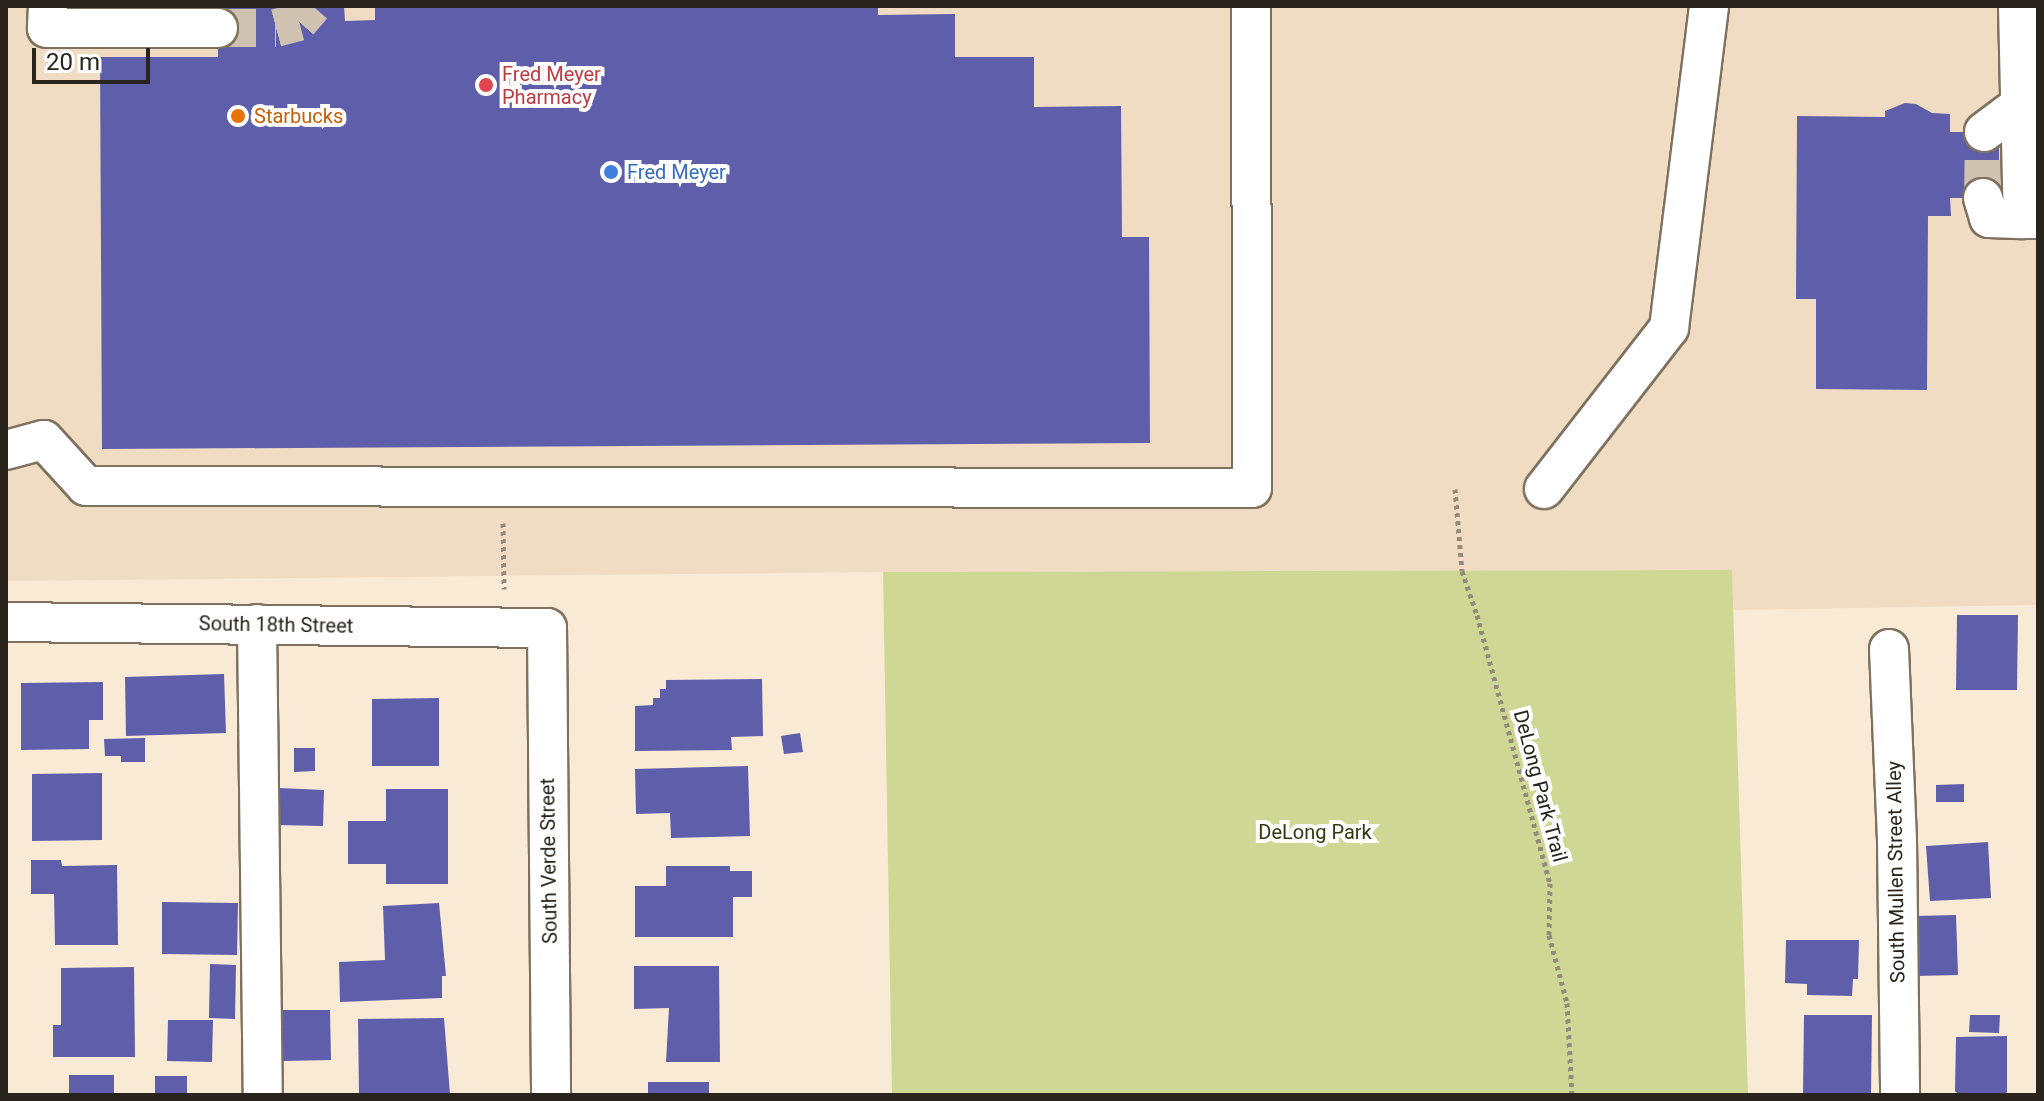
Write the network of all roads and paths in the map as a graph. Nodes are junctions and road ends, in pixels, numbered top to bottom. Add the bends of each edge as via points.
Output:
1 (1251, 6) edge
2 (1709, 6) edge
3 (2018, 6) edge
4 (48, 17) edge
5 (218, 28) tunnel mouth
6 (2020, 105) junction
7 (1984, 132) dead end
8 (2008, 213) edge
9 (6, 450) edge
10 (502, 486) junction
11 (1455, 489) dead end
12 (1544, 489) dead end
13 (6, 622) edge
14 (257, 624) junction
15 (504, 627) junction
16 (547, 628) joint
17 (1889, 649) dead end
18 (263, 1095) edge
19 (551, 1095) edge
20 (1572, 1095) edge
21 (1900, 1095) edge

1 - 10 street via 1252,488
2 - 12 street via 1669,328
3 - 6 street
4 - 5 street
6 - 7 street
6 - 8 street
9 - 10 street via 44,440 86,486
10 - 15 path
11 - 20 path, DeLong Park Trail via 1462,571 1550,883 1549,935 1567,1003
13 - 14 street, South 18th Street
14 - 15 street, South 18th Street
14 - 18 street
15 - 16 street, South 18th Street
16 - 19 street, South Verde Street
17 - 21 street, South Mullen Street Alley

